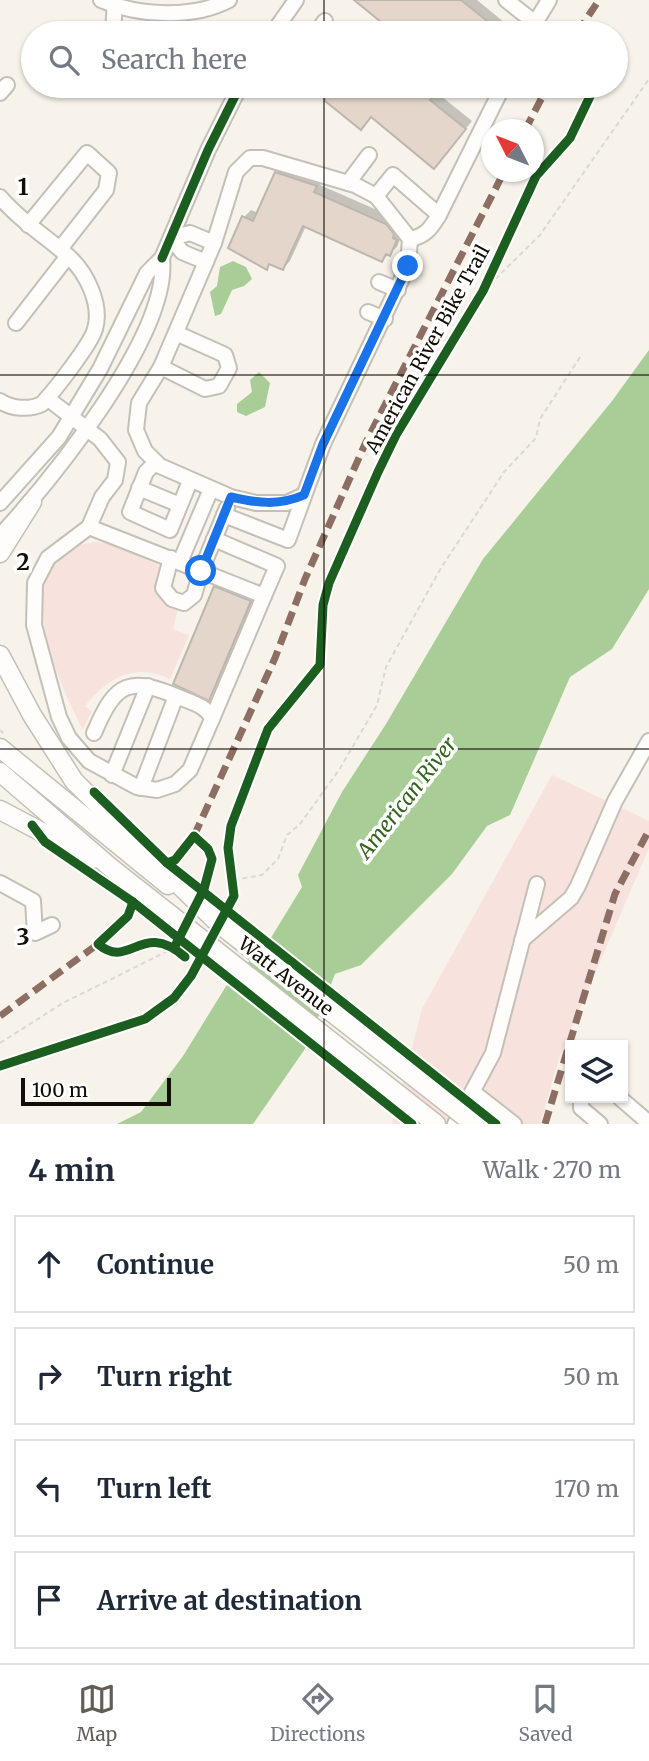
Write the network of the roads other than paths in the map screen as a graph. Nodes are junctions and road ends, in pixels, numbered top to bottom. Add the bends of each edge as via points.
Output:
1 (229, 0) edge
2 (296, 0) edge
3 (506, 0) edge
4 (549, 0) edge
5 (110, 2) edge
6 (112, 21) edge
7 (281, 21) edge
8 (526, 21) edge
9 (536, 21) edge
10 (234, 98) edge
11 (497, 98) edge
12 (369, 155) dead end
13 (348, 183) junction
14 (376, 196) junction
15 (0, 197) edge
16 (439, 215) junction
17 (28, 225) junction
18 (172, 238) junction
19 (410, 239) junction
20 (214, 243) junction
21 (64, 253) junction
22 (162, 258) junction
23 (206, 262) junction
24 (379, 282) dead end
25 (398, 290) junction
26 (368, 312) dead end
27 (386, 319) junction
28 (16, 323) dead end
29 (176, 333) junction
30 (161, 367) junction
31 (47, 398) junction
32 (0, 401) edge
33 (72, 417) junction
34 (86, 429) junction
35 (156, 462) junction
36 (190, 481) junction
37 (139, 488) junction
38 (211, 489) junction
39 (304, 495) junction
40 (231, 497) junction
41 (32, 502) junction
42 (0, 503) edge
43 (180, 505) junction
44 (224, 515) junction
45 (89, 527) junction
46 (0, 536) edge
47 (214, 539) junction
48 (0, 552) edge
49 (176, 560) junction
50 (201, 571) junction
51 (264, 596) junction
52 (0, 655) edge
53 (148, 686) junction
54 (176, 696) junction
55 (212, 719) junction
56 (94, 733) dead end
57 (649, 741) edge
58 (0, 748) edge
59 (0, 772) edge
60 (112, 775) junction
61 (141, 788) junction
62 (0, 810) edge
63 (110, 867) junction
64 (167, 878) junction
65 (0, 883) edge
66 (537, 884) dead end
67 (34, 916) dead end
68 (522, 940) junction
69 (473, 1091) junction
70 (581, 1103) edge
71 (626, 1103) edge
72 (649, 1123) edge
73 (436, 1124) edge
74 (455, 1124) edge
75 (474, 1124) edge
76 (514, 1124) edge
77 (600, 1124) edge

1 - 5 street via 194,12
2 - 7 street
3 - 8 street
4 - 9 street
5 - 6 street
10 - 18 street
11 - 16 street
12 - 13 street
13 - 14 street
13 - 20 street via 263,158 250,159 236,172
14 - 16 street via 393,175
14 - 19 street
15 - 17 street
16 - 19 street via 421,237
17 - 21 street
17 - 21 street via 87,153 109,173 106,190
18 - 20 street via 190,233
18 - 22 street
18 - 23 street via 182,252
19 - 25 street via 408,266
20 - 23 street
21 - 28 street
21 - 31 street via 89,285 96,328
22 - 33 street via 147,273
22 - 34 street via 160,293 139,341 117,385
23 - 29 street
24 - 25 street
25 - 27 street
26 - 27 street
27 - 39 street via 323,444
29 - 30 street
29 - 30 street via 225,355 229,368 219,386 205,389
30 - 35 street via 139,403 136,420 138,440
31 - 32 street via 32,408
31 - 33 street
33 - 34 street
33 - 42 street
34 - 41 street
34 - 45 street via 116,456 118,471
35 - 36 street
35 - 37 street
36 - 38 street
36 - 43 street
37 - 43 street
37 - 43 street via 130,512 170,530
38 - 40 street
38 - 49 street
39 - 40 street via 287,503
39 - 44 street via 288,540
40 - 44 street
41 - 46 street
41 - 48 main road
44 - 47 street
45 - 49 street
45 - 60 street via 40,568 34,625 64,728 89,761
47 - 50 street
47 - 51 street via 277,566
49 - 50 street
49 - 50 street via 163,588 172,599 184,603 194,595
50 - 51 street
51 - 55 street
52 - 64 main road via 74,781
53 - 54 street
53 - 56 street via 134,686 114,695
53 - 60 street
54 - 55 street via 205,708
54 - 61 street
55 - 61 street via 185,776 168,787
57 - 68 street via 571,898
58 - 64 main road, Watt Avenue
59 - 63 main road, Watt Avenue
60 - 61 street
62 - 63 main road
63 - 73 main road, Watt Avenue
64 - 75 main road, Watt Avenue, bridge
65 - 67 street via 33,901
66 - 68 street
68 - 69 street via 493,1053
69 - 74 street
69 - 76 street
70 - 77 street
71 - 72 street

